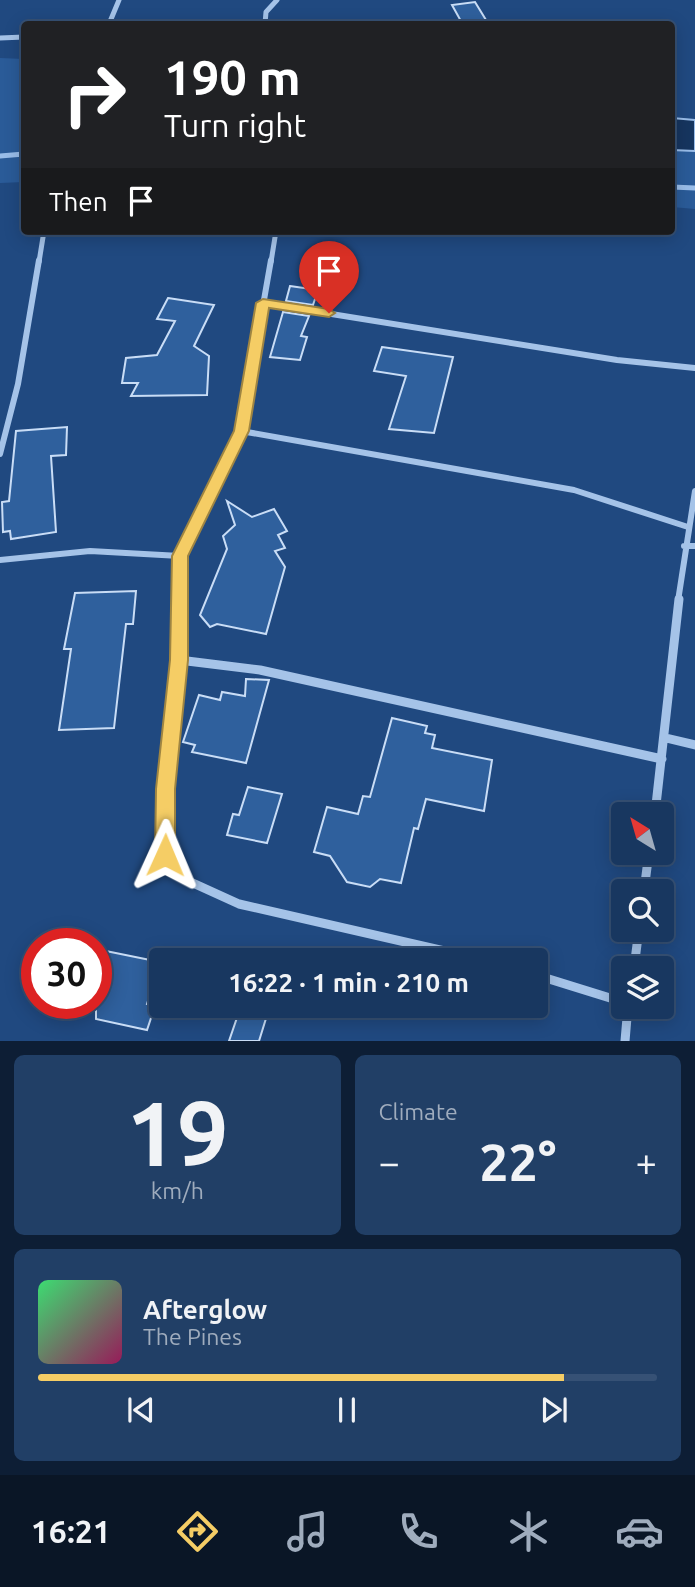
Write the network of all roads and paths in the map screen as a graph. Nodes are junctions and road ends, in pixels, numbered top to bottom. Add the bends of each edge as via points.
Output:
1 (119, 0) edge
2 (277, 0) edge
3 (110, 21) edge
4 (265, 21) edge
5 (21, 37) edge
6 (0, 38) edge
7 (43, 235) edge
8 (276, 235) edge
9 (263, 303) junction
10 (695, 368) edge
11 (241, 431) junction
12 (0, 454) edge
13 (695, 491) edge
14 (688, 527) junction
15 (684, 545) junction
16 (695, 547) edge
17 (180, 556) junction
18 (0, 560) edge
19 (179, 660) junction
20 (666, 738) junction
21 (695, 745) edge
22 (662, 759) junction
23 (657, 802) edge
24 (431, 948) edge
25 (548, 979) edge
26 (611, 998) edge
27 (627, 1019) edge
28 (625, 1041) edge

1 - 3 street
2 - 4 street via 266,12
5 - 6 street
7 - 12 street via 18,384
8 - 9 street
9 - 10 street via 617,360
9 - 11 street
11 - 14 street via 574,490
11 - 17 street
13 - 14 street
14 - 15 street
15 - 16 street
15 - 20 street
17 - 18 street via 131,549 71,549
17 - 19 street
19 - 22 street via 260,670
19 - 24 street via 166,789 165,855 184,879 239,904
20 - 21 street
20 - 22 street
22 - 23 street
25 - 26 street
27 - 28 street

